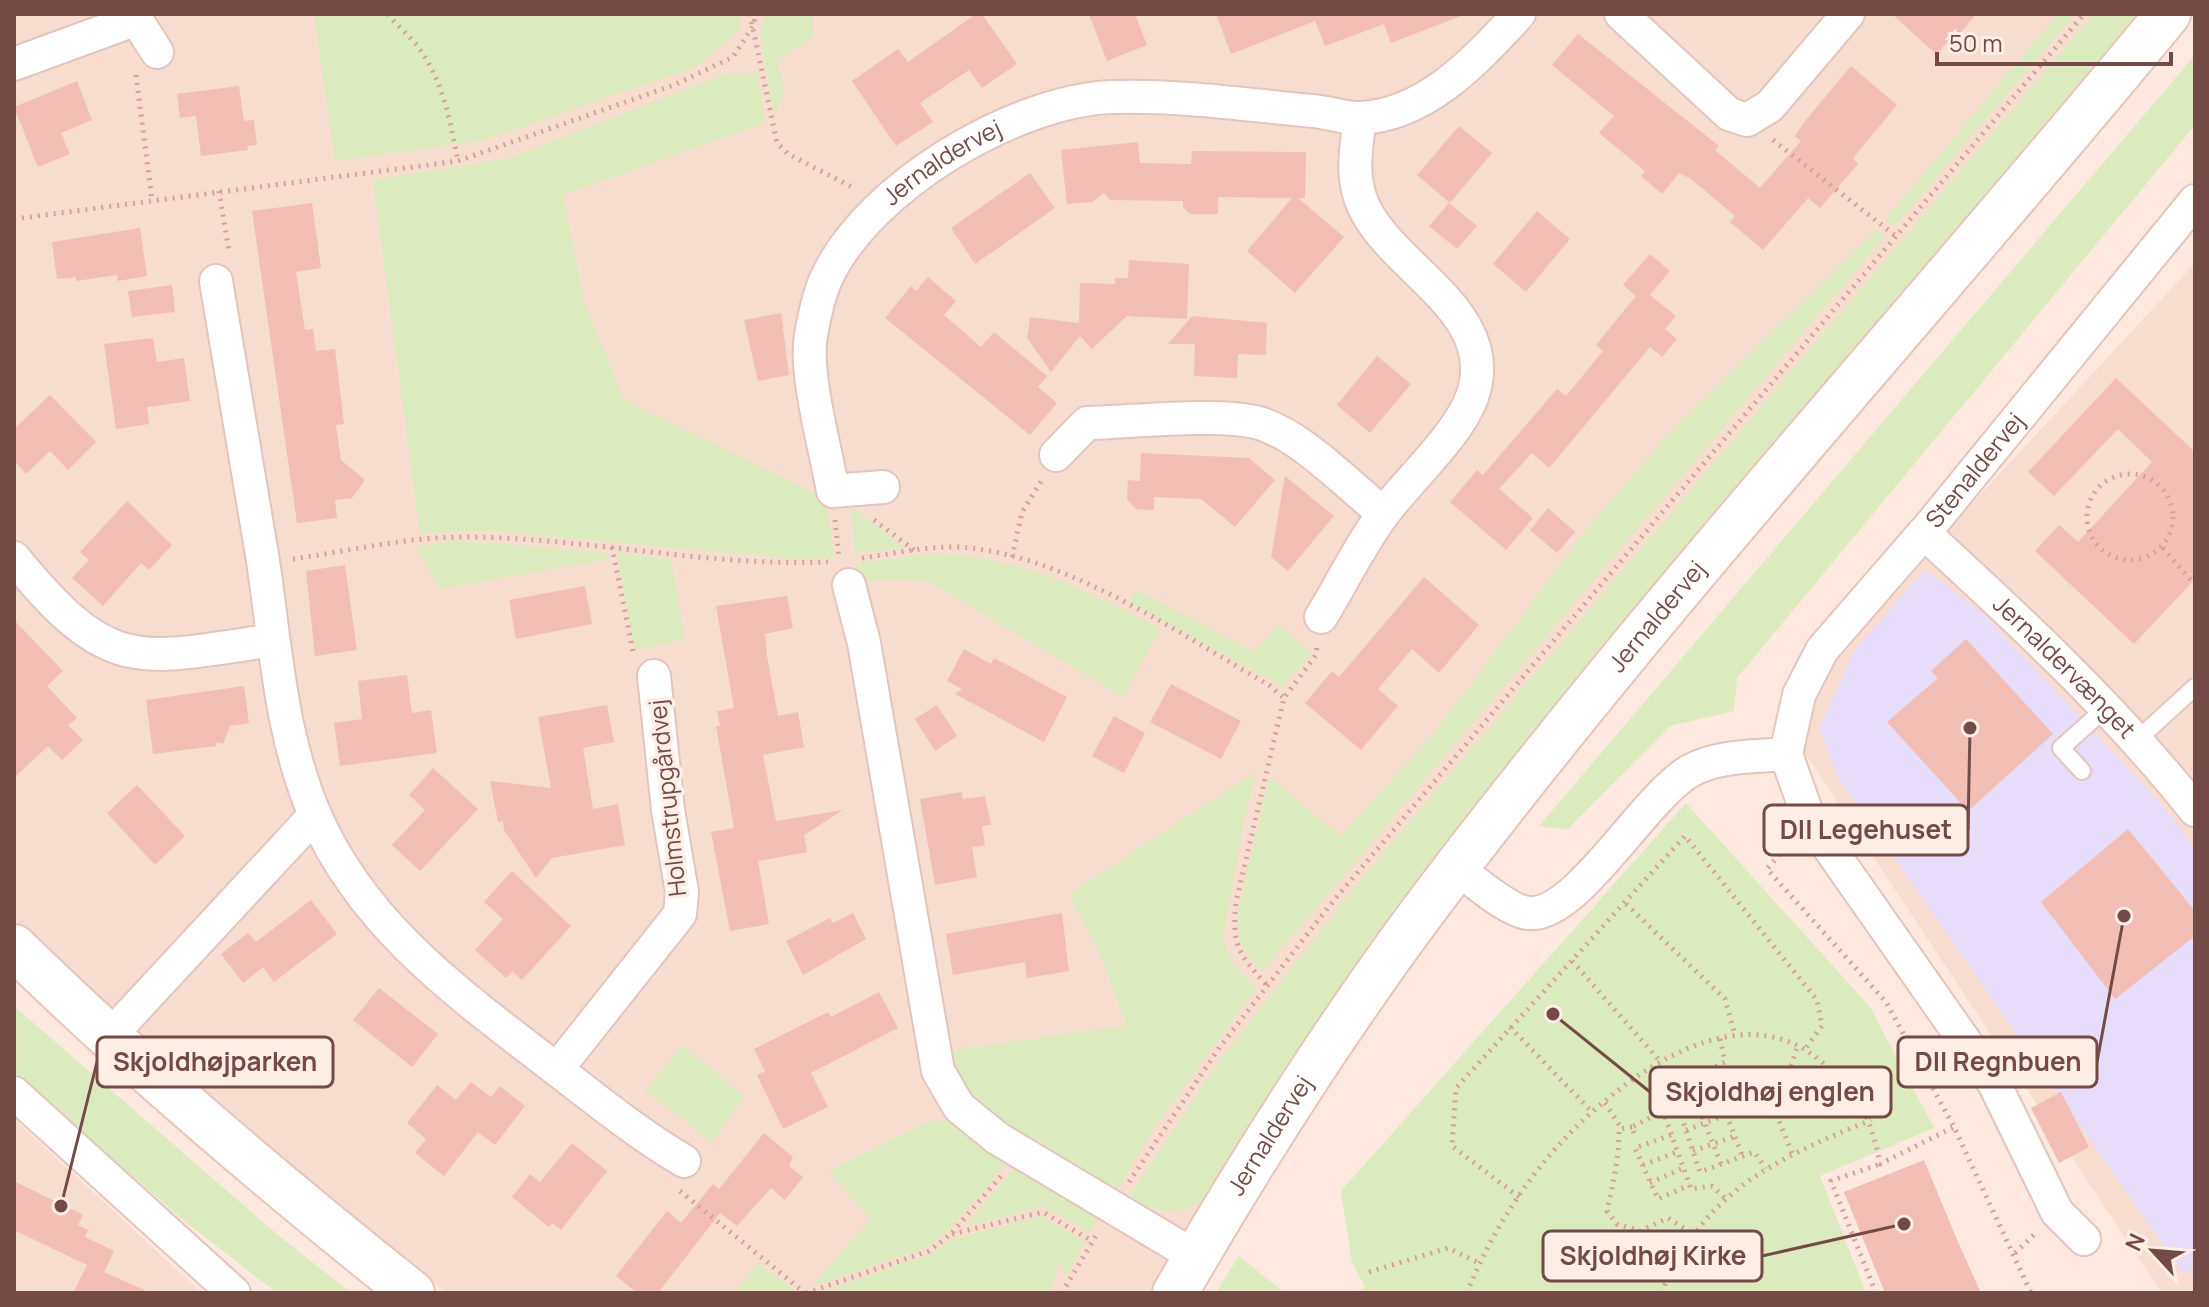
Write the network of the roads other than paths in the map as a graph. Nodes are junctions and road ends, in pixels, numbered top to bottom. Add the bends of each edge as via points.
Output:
1 (1621, 14) edge
2 (1848, 14) edge
3 (2168, 14) edge
4 (134, 17) edge
5 (1505, 19) edge
6 (157, 52) road end
7 (14, 64) edge
8 (1360, 118) junction
9 (2195, 201) edge
10 (216, 281) road end
11 (1051, 465) road end
12 (883, 487) dead end
13 (1383, 513) junction
14 (1924, 533) junction
15 (14, 558) edge
16 (844, 573) road end
17 (1321, 617) road end
18 (273, 640) junction
19 (654, 676) road end
20 (2195, 687) edge
21 (2107, 707) junction
22 (2138, 739) junction
23 (1786, 754) junction
24 (2082, 771) dead end
25 (2195, 810) edge
26 (315, 815) junction
27 (1455, 867) junction
28 (14, 947) edge
29 (108, 1038) junction
30 (557, 1069) junction
31 (14, 1093) edge
32 (684, 1161) road end
33 (2084, 1239) dead end
34 (1186, 1275) edge
35 (234, 1293) edge
36 (412, 1293) edge

1 - 2 street via 1729,114 1747,120 1770,106
3 - 27 street, Jernaldervej via 1738,520
4 - 6 street
4 - 7 street
5 - 8 street, Jernaldervej via 1489,48 1437,90
8 - 12 street, Jernaldervej via 1144,98 1061,102 1021,115 925,171 876,210 827,277 810,338 833,491
8 - 13 street via 1353,169 1364,207 1392,248 1464,320 1477,355 1472,397 1443,442
9 - 14 street, Stenaldervej
10 - 18 street
11 - 13 street via 1087,423 1259,423 1295,442
13 - 17 street
14 - 21 street, Jernaldervænget
14 - 23 street, Stenaldervej via 1822,650 1799,695
15 - 18 street via 82,630 121,651 169,656
16 - 34 street, Jernaldervej via 864,643 938,1071 959,1107 1020,1154 1111,1209
18 - 26 street via 286,731
19 - 30 street, Holmstrupgårdvej via 682,892 680,914
20 - 22 lane
21 - 22 street, Jernaldervænget
21 - 24 lane via 2061,748
22 - 25 street, Jernaldervænget
23 - 27 street via 1717,762 1683,776 1570,896 1544,912 1519,911
23 - 33 street via 1809,819 1994,1083 2057,1212
26 - 29 street
26 - 30 street via 354,884 411,953
27 - 34 street, Jernaldervej via 1321,1059
28 - 29 street
29 - 36 street
30 - 32 street via 635,1132
31 - 35 street

